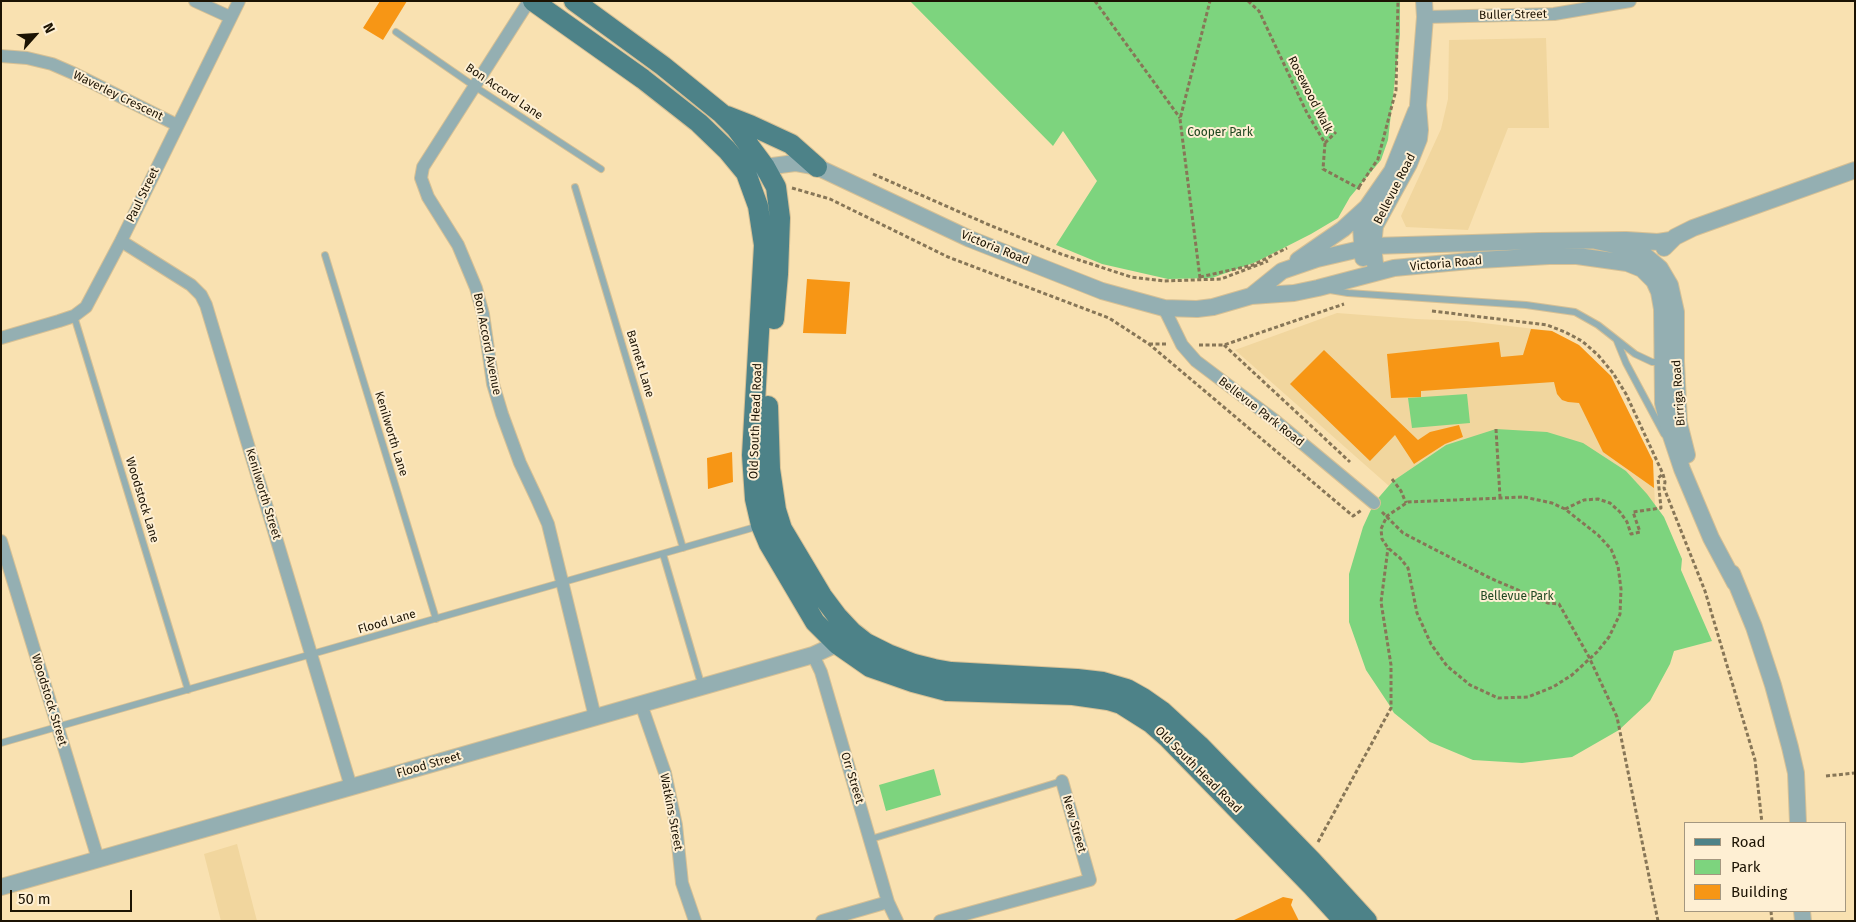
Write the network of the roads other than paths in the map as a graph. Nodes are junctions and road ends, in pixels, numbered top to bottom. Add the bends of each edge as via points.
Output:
1 (194, 1) edge
2 (239, 1) edge
3 (529, 1) edge
4 (534, 1) edge
5 (574, 1) edge
6 (1630, 1) edge
7 (1424, 9) edge
8 (230, 17) junction
9 (396, 32) dead end
10 (1, 56) edge
11 (474, 86) junction
12 (1418, 105) junction
13 (721, 113) junction
14 (177, 125) junction
15 (766, 167) junction
16 (817, 167) junction
17 (601, 169) dead end
18 (1855, 170) edge
19 (746, 173) junction
20 (575, 187) dead end
21 (1367, 207) junction
22 (1670, 240) junction
23 (1596, 241) junction
24 (121, 242) junction
25 (1367, 247) junction
26 (325, 254) dead end
27 (1648, 268) junction
28 (1282, 271) junction
29 (1371, 274) junction
30 (1318, 288) junction
31 (1251, 296) junction
32 (1164, 308) junction
33 (74, 316) junction
34 (1615, 337) junction
35 (1, 338) edge
36 (1669, 362) junction
37 (1682, 469) junction
38 (1374, 503) road end
39 (770, 522) junction
40 (1, 541) edge
41 (683, 548) junction
42 (662, 554) junction
43 (563, 583) junction
44 (1735, 583) junction
45 (436, 619) junction
46 (844, 638) junction
47 (311, 655) junction
48 (813, 655) junction
49 (702, 687) junction
50 (188, 690) junction
51 (641, 704) junction
52 (595, 717) junction
53 (58, 726) junction
54 (1, 743) edge
55 (1062, 782) joint
56 (351, 787) junction
57 (1798, 822) edge
58 (871, 839) junction
59 (98, 859) junction
60 (1, 887) edge
61 (888, 902) junction
62 (695, 921) edge
63 (822, 921) edge
64 (897, 921) edge
65 (940, 921) edge
66 (1344, 921) edge
67 (1367, 921) edge

1 - 8 street
2 - 8 street, Paul Street
3 - 11 street, Bon Accord Avenue
4 - 19 main road, Old South Head Road via 699,123
5 - 13 main road, Old South Head Road
6 - 7 street, Buller Street via 1554,14
7 - 12 street, Bellevue Road
8 - 14 street, Paul Street
9 - 11 lane, Bon Accord Lane
10 - 14 street, Waverley Crescent via 52,64
11 - 17 lane, Bon Accord Lane
11 - 43 street, Bon Accord Avenue via 423,168 421,178 428,197 458,245 476,288 493,384 520,463 548,524
12 - 21 street, Bellevue Road via 1392,171
12 - 25 street, Bellevue Road via 1418,140
13 - 15 main road, Old South Head Road
13 - 16 main road via 791,144
14 - 24 street, Paul Street
15 - 16 street, Victoria Road via 795,163
15 - 19 street, Victoria Road
15 - 39 main road, Old South Head Road via 776,187 780,218 768,404 770,469 776,510
16 - 32 street, Victoria Road via 970,239 1102,291
18 - 22 street via 1693,228
19 - 39 main road, Old South Head Road via 758,206 764,245 752,456 756,499
20 - 41 lane, Barnett Lane
21 - 25 street, Bellevue Road via 1361,227
21 - 28 street via 1344,229
22 - 23 street
22 - 27 street
23 - 25 street, Victoria Road
23 - 27 street, Birriga Road via 1628,248
24 - 33 street, Paul Street via 86,307
24 - 47 street, Kenilworth Street via 191,285 206,305
25 - 28 street, Victoria Road
25 - 29 street, Bellevue Road
26 - 45 lane, Kenilworth Lane
27 - 29 street, Victoria Road via 1612,260 1549,256 1394,268
27 - 36 street, Birriga Road via 1667,278 1673,293 1676,312
28 - 31 street, Victoria Road
29 - 30 street, Victoria Road
30 - 31 street, Victoria Road
30 - 34 lane via 1348,293 1550,307 1576,312
31 - 32 street, Victoria Road via 1213,308
32 - 38 street, Bellevue Park Road via 1182,345 1196,361 1273,419
33 - 35 street, Paul Street
33 - 50 lane, Woodstock Lane
34 - 36 lane via 1631,351 1652,362
34 - 37 lane
36 - 37 street, Birriga Road via 1663,403
36 - 44 street, Birriga Road via 1690,468 1719,533
37 - 44 street, Birriga Road via 1711,538
39 - 41 lane, Flood Lane
39 - 46 main road, Old South Head Road via 787,539 837,616
40 - 53 street, Woodstock Street
41 - 42 lane, Flood Lane
42 - 43 lane, Flood Lane
42 - 49 lane
43 - 45 lane, Flood Lane
43 - 52 street, Bon Accord Avenue
44 - 57 street, Birriga Road via 1754,627 1790,747 1796,773
45 - 47 lane, Flood Lane
46 - 48 street, Flood Street
46 - 66 main road, Old South Head Road via 877,670 947,691 1073,696 1121,704 1168,738
46 - 67 main road, Old South Head Road via 934,669 1103,682 1143,698 1199,746 1312,860
47 - 50 lane, Flood Lane
47 - 56 street, Kenilworth Street
48 - 49 street, Flood Street
48 - 58 street, Orr Street via 821,672
49 - 51 street, Flood Street
50 - 53 lane, Flood Lane
51 - 52 street, Flood Street
51 - 62 street, Watkins Street via 665,773 676,825 682,883
52 - 56 street, Flood Street
53 - 54 lane, Flood Lane
53 - 59 street, Woodstock Street
55 - 58 lane, New Street
55 - 65 street, New Street via 1090,880
56 - 59 street, Flood Street
58 - 61 street, Orr Street
59 - 60 street, Flood Street
61 - 63 street
61 - 64 street

